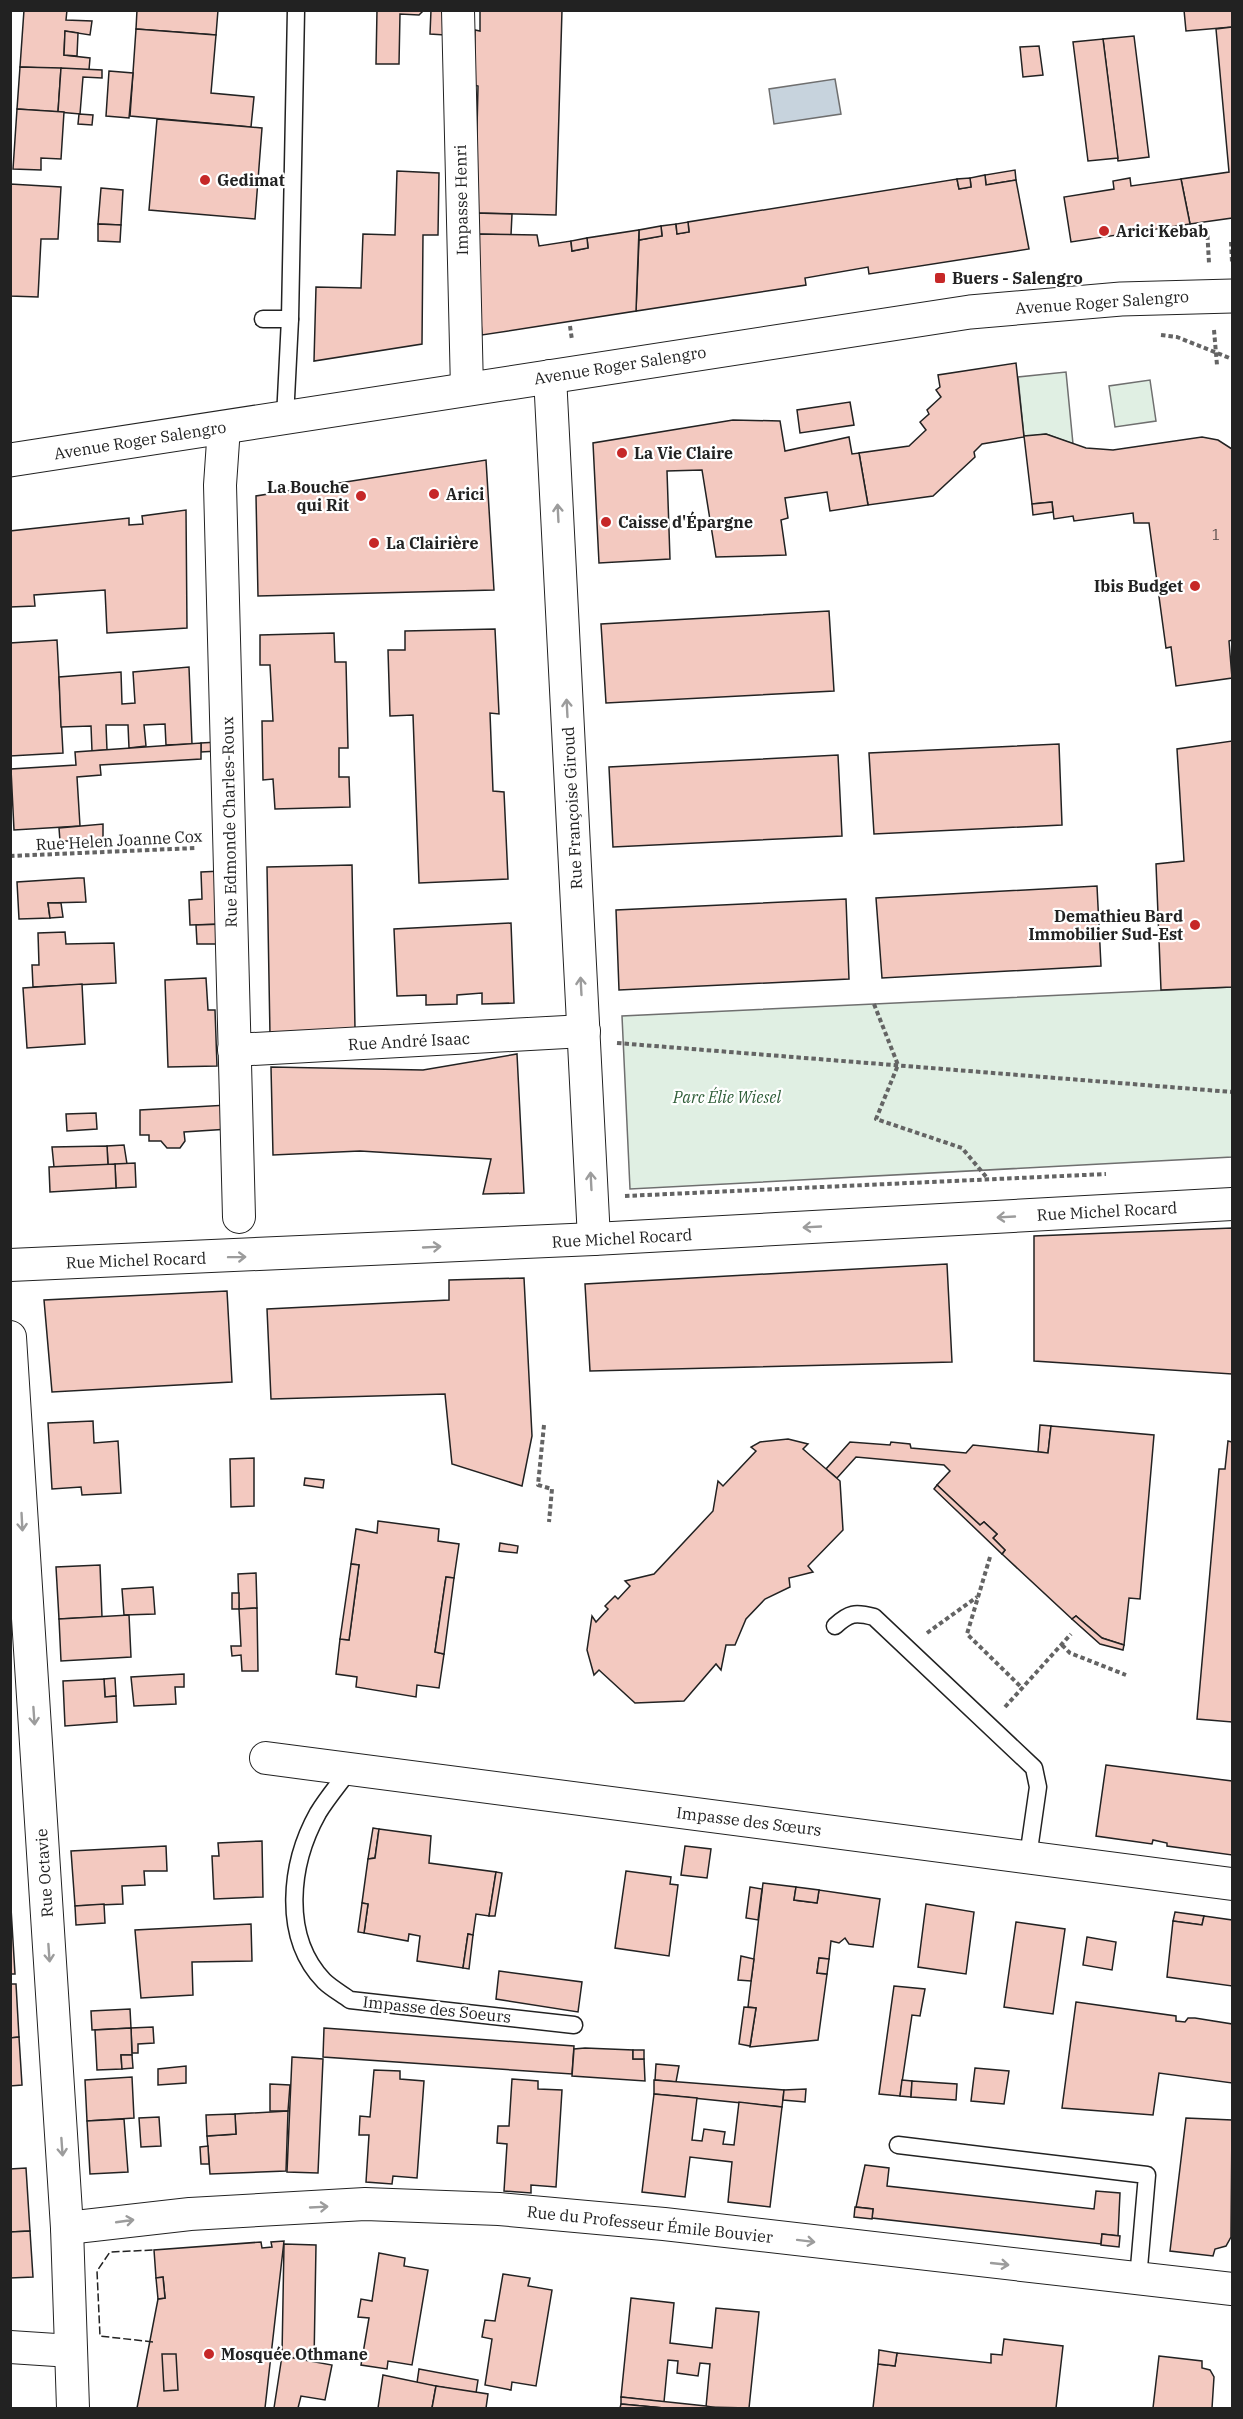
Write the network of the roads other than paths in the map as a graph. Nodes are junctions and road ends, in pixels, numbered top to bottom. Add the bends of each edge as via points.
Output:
1 (296, 10) edge
2 (458, 10) edge
3 (1233, 296) edge
4 (263, 319) dead end
5 (290, 319) junction
6 (550, 376) junction
7 (467, 389) junction
8 (285, 418) junction
9 (224, 428) junction
10 (10, 460) edge
11 (595, 1037) junction
12 (234, 1050) junction
13 (1233, 1204) edge
14 (239, 1217) dead end
15 (594, 1239) junction
16 (10, 1265) edge
17 (10, 1338) edge
18 (835, 1626) dead end
19 (20, 1670) edge
20 (266, 1758) dead end
21 (350, 1769) junction
22 (1028, 1857) junction
23 (1233, 1884) edge
24 (574, 2025) dead end
25 (898, 2145) dead end
26 (67, 2228) junction
27 (1138, 2279) junction
28 (1233, 2289) edge
29 (10, 2347) edge
30 (71, 2351) junction
31 (73, 2409) edge

1 - 5 lane
2 - 7 street, Impasse Henri
3 - 6 main road, Avenue Roger Salengro via 1121,299 970,312
4 - 5 lane
5 - 8 lane
6 - 7 main road, Avenue Roger Salengro
11 -> 6 street, Rue Françoise Giroud
7 - 8 main road, Avenue Roger Salengro
8 - 9 main road, Avenue Roger Salengro
9 - 10 main road, Avenue Roger Salengro
9 - 12 street, Rue Edmonde Charles-Roux via 220,484
11 - 12 street, Rue André Isaac
15 -> 11 street, Rue Françoise Giroud
12 - 14 street, Rue Edmonde Charles-Roux
13 -> 15 street, Rue Michel Rocard
16 -> 15 street, Rue Michel Rocard
17 -> 19 street, Rue Octavie
18 - 22 lane via 848,1614 874,1617 1034,1768 1038,1788
19 -> 26 street, Rue Octavie
20 - 21 street, Impasse des Sœurs
21 - 22 street, Impasse des Sœurs
21 - 24 lane, Impasse des Soeurs via 318,1813 303,1850 293,1895 301,1946 324,1981 350,2000
22 - 23 street, Impasse des Sœurs
25 - 27 lane via 1147,2175
26 -> 27 street, Rue du Professeur Émile Bouvier via 178,2215 365,2204 499,2209 664,2224
26 - 30 street, Rue Octavie
27 - 28 street, Rue du Professeur Émile Bouvier
29 - 30 street
30 - 31 street, Rue Octavie

